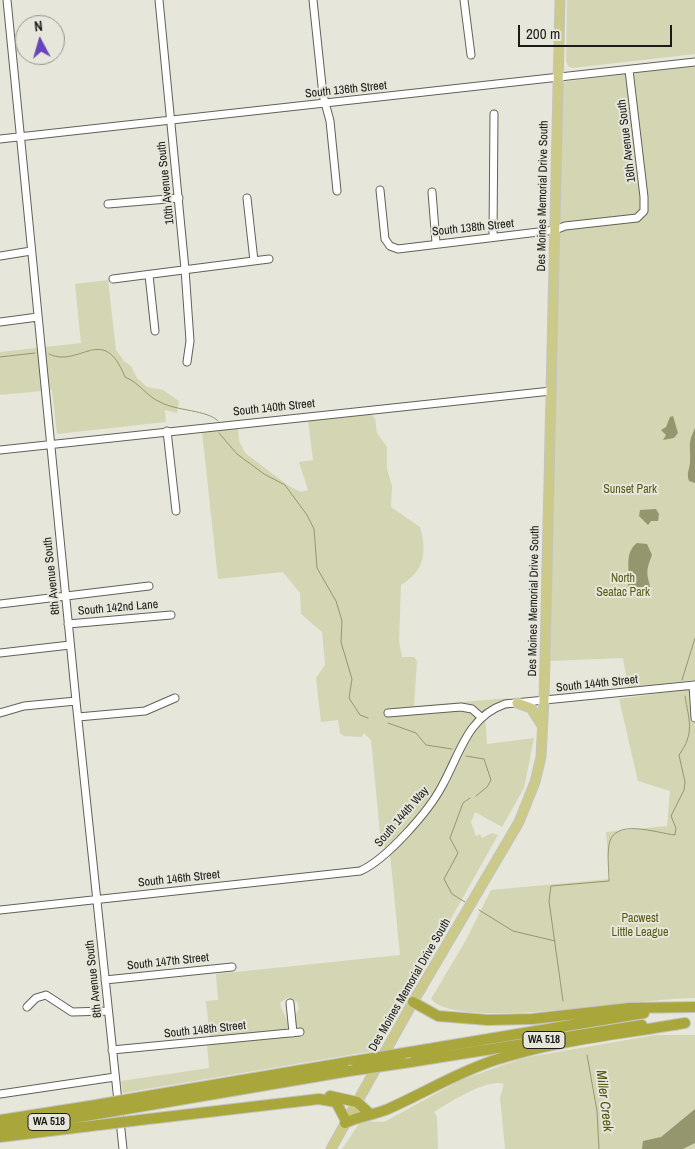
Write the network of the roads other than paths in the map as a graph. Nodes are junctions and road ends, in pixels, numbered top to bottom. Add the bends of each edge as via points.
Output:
1 (7, 0) edge
2 (159, 0) edge
3 (314, 0) edge
4 (464, 0) edge
5 (560, 0) edge
6 (471, 55) dead end
7 (695, 62) edge
8 (629, 70) junction
9 (558, 78) junction
10 (325, 104) junction
11 (494, 114) dead end
12 (170, 120) junction
13 (20, 137) junction
14 (0, 139) edge
15 (380, 190) dead end
16 (338, 191) dead end
17 (432, 192) dead end
18 (179, 198) junction
19 (247, 198) dead end
20 (108, 204) dead end
21 (644, 210) joint
22 (555, 230) junction
23 (493, 237) junction
24 (436, 243) junction
25 (31, 251) junction
26 (0, 256) edge
27 (269, 259) dead end
28 (254, 261) junction
29 (185, 269) junction
30 (149, 275) junction
31 (113, 280) dead end
32 (38, 317) junction
33 (0, 322) edge
34 (155, 330) dead end
35 (187, 362) dead end
36 (551, 391) junction
37 (168, 431) junction
38 (50, 444) junction
39 (0, 450) edge
40 (176, 511) dead end
41 (149, 586) dead end
42 (66, 595) junction
43 (0, 604) edge
44 (171, 615) dead end
45 (68, 624) junction
46 (70, 645) junction
47 (0, 654) edge
48 (694, 685) edge
49 (175, 698) dead end
50 (544, 700) junction
51 (76, 701) junction
52 (517, 703) junction
53 (0, 713) edge
54 (388, 713) dead end
55 (78, 717) junction
56 (481, 717) junction
57 (695, 718) edge
58 (543, 728) junction
59 (360, 871) joint
60 (97, 899) junction
61 (0, 910) edge
62 (232, 967) dead end
63 (105, 980) junction
64 (413, 1002) junction
65 (290, 1003) dead end
66 (695, 1007) edge
67 (27, 1008) dead end
68 (662, 1009) junction
69 (108, 1012) junction
70 (690, 1024) edge
71 (112, 1050) junction
72 (115, 1077) junction
73 (0, 1094) edge
74 (292, 1102) junction
75 (357, 1102) junction
76 (137, 1103) junction
77 (96, 1110) junction
78 (369, 1113) junction
79 (0, 1120) edge
80 (346, 1122) junction
81 (0, 1130) edge
82 (0, 1137) edge
83 (123, 1149) edge
84 (331, 1149) edge

1 - 13 street, 8th Avenue South
2 - 12 street, 10th Avenue South
3 - 10 street
4 - 6 street
5 - 9 main road, Des Moines Memorial Drive South
7 - 8 street, South 136th Street
8 - 9 street, South 136th Street
8 - 21 street, 16th Avenue South
9 - 10 street, South 136th Street
9 - 22 main road, Des Moines Memorial Drive South
10 - 12 street, South 136th Street
10 - 16 street
11 - 23 street
12 - 13 street, South 136th Street
12 - 18 street, 10th Avenue South
13 - 14 street, South 136th Street
13 - 25 street, 8th Avenue South
15 - 24 street, South 138th Street via 385,239 390,246 404,248
17 - 24 street
18 - 20 street
18 - 29 street, 10th Avenue South
19 - 28 street
21 - 22 street, South 138th Street via 633,220 565,226
22 - 23 street, South 138th Street
22 - 36 main road, Des Moines Memorial Drive South
23 - 24 street, South 138th Street
25 - 26 street
25 - 32 street, 8th Avenue South
27 - 28 street
28 - 29 street
29 - 30 street
29 - 35 street, 10th Avenue South via 190,341
30 - 31 street
30 - 34 street
32 - 33 street
32 - 38 street, 8th Avenue South
36 - 37 street, South 140th Street
36 - 50 main road, Des Moines Memorial Drive South
37 - 38 street, South 140th Street
37 - 40 street
38 - 39 street, South 140th Street
38 - 42 street, 8th Avenue South
41 - 42 street
42 - 43 street
42 - 45 street, 8th Avenue South
44 - 45 street, South 142nd Lane
45 - 46 street, 8th Avenue South
46 - 47 street
46 - 51 street, 8th Avenue South
48 - 50 street, South 144th Street
48 - 57 street
49 - 55 street via 146,712
50 - 52 street, South 144th Street
50 - 58 main road, Des Moines Memorial Drive South
51 - 53 street via 24,706
51 - 55 street, 8th Avenue South
52 - 56 street, South 144th Street via 496,707
52 - 58 main road via 532,708
54 - 56 street via 462,707 472,709
55 - 60 street, 8th Avenue South
56 - 59 street, South 144th Way via 468,734 431,804 381,859
58 - 64 main road, Des Moines Memorial Drive South via 535,782 518,822
59 - 60 street, South 146th Street
60 - 61 street, South 146th Street
60 - 63 street, 8th Avenue South
62 - 63 street, South 147th Street
63 - 69 street, 8th Avenue South
64 - 68 highway via 438,1016 459,1019 532,1019 630,1008
64 - 75 main road, Des Moines Memorial Drive South
65 - 71 street, South 148th Street via 296,1032
66 - 68 highway, WA 518
67 - 69 street via 36,998 46,995 72,1012
68 - 76 highway, WA 518, bridge via 355,1061
69 - 71 street, 8th Avenue South
70 - 76 highway, WA 518, bridge via 623,1026 349,1072
70 - 78 highway via 495,1060 386,1109
71 - 72 street, 8th Avenue South
72 - 73 street
72 - 83 street, 8th Avenue South
74 - 75 highway via 324,1096
74 - 80 highway via 330,1099 340,1106
74 - 82 highway, bridge
75 - 78 highway
75 - 80 main road, Des Moines Memorial Drive South
76 - 77 highway, WA 518, bridge
77 - 79 highway, WA 518
77 - 81 highway, WA 518
78 - 80 highway
80 - 84 main road, Des Moines Memorial Drive South

